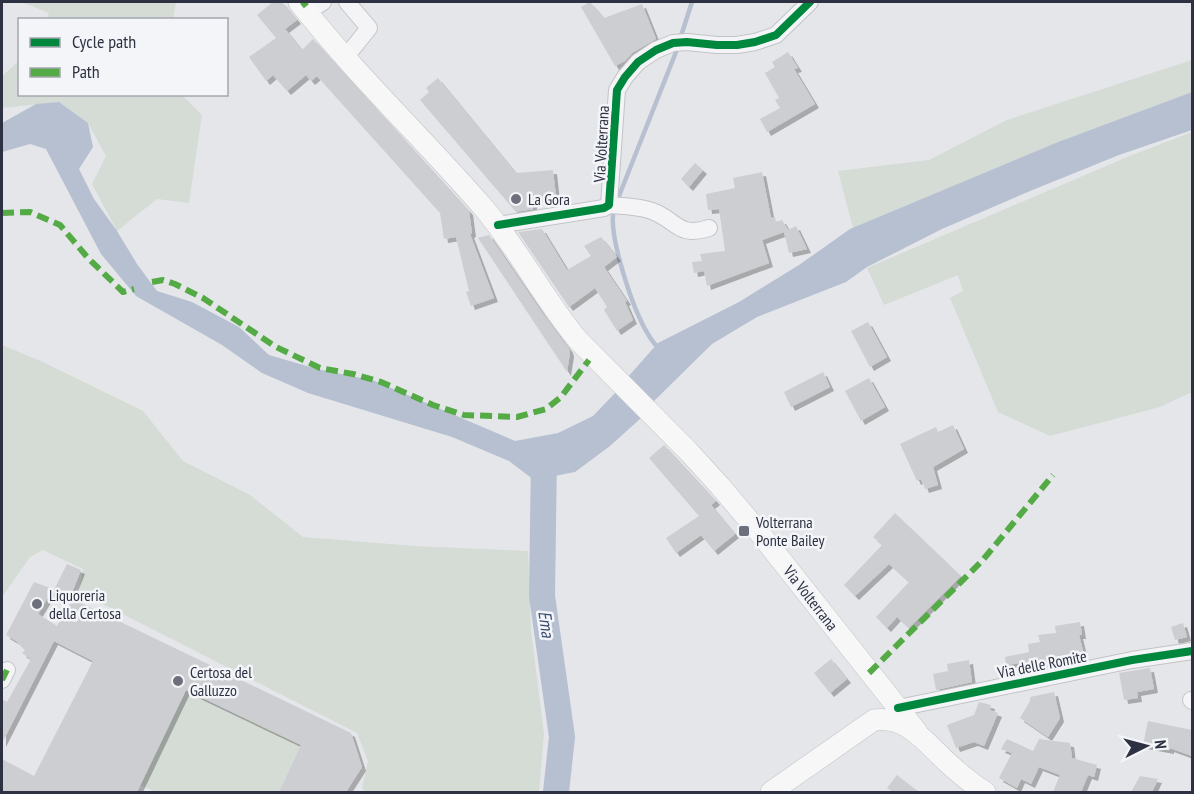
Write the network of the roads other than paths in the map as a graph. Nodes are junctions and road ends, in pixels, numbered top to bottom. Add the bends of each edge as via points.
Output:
1 (347, 2) edge
2 (810, 2) edge
3 (310, 5) edge
4 (345, 58) junction
5 (609, 205) junction
6 (498, 225) junction
7 (709, 228) dead end
8 (1192, 651) edge
9 (882, 704) junction
10 (771, 792) edge
11 (985, 792) edge

1 - 4 street via 369,28
2 - 5 street, Via Volterrana via 776,35 737,45 673,43 638,62 617,90
3 - 4 main road, Via Volterrana
4 - 6 main road, Via Volterrana
5 - 6 street, Via Volterrana
5 - 7 street, Via Volterrana via 655,212 684,231
6 - 9 main road, Via Volterrana via 562,321 689,452 758,531
8 - 9 street, Via delle Romite
9 - 10 main road
9 - 11 main road via 885,718 917,732 948,764

